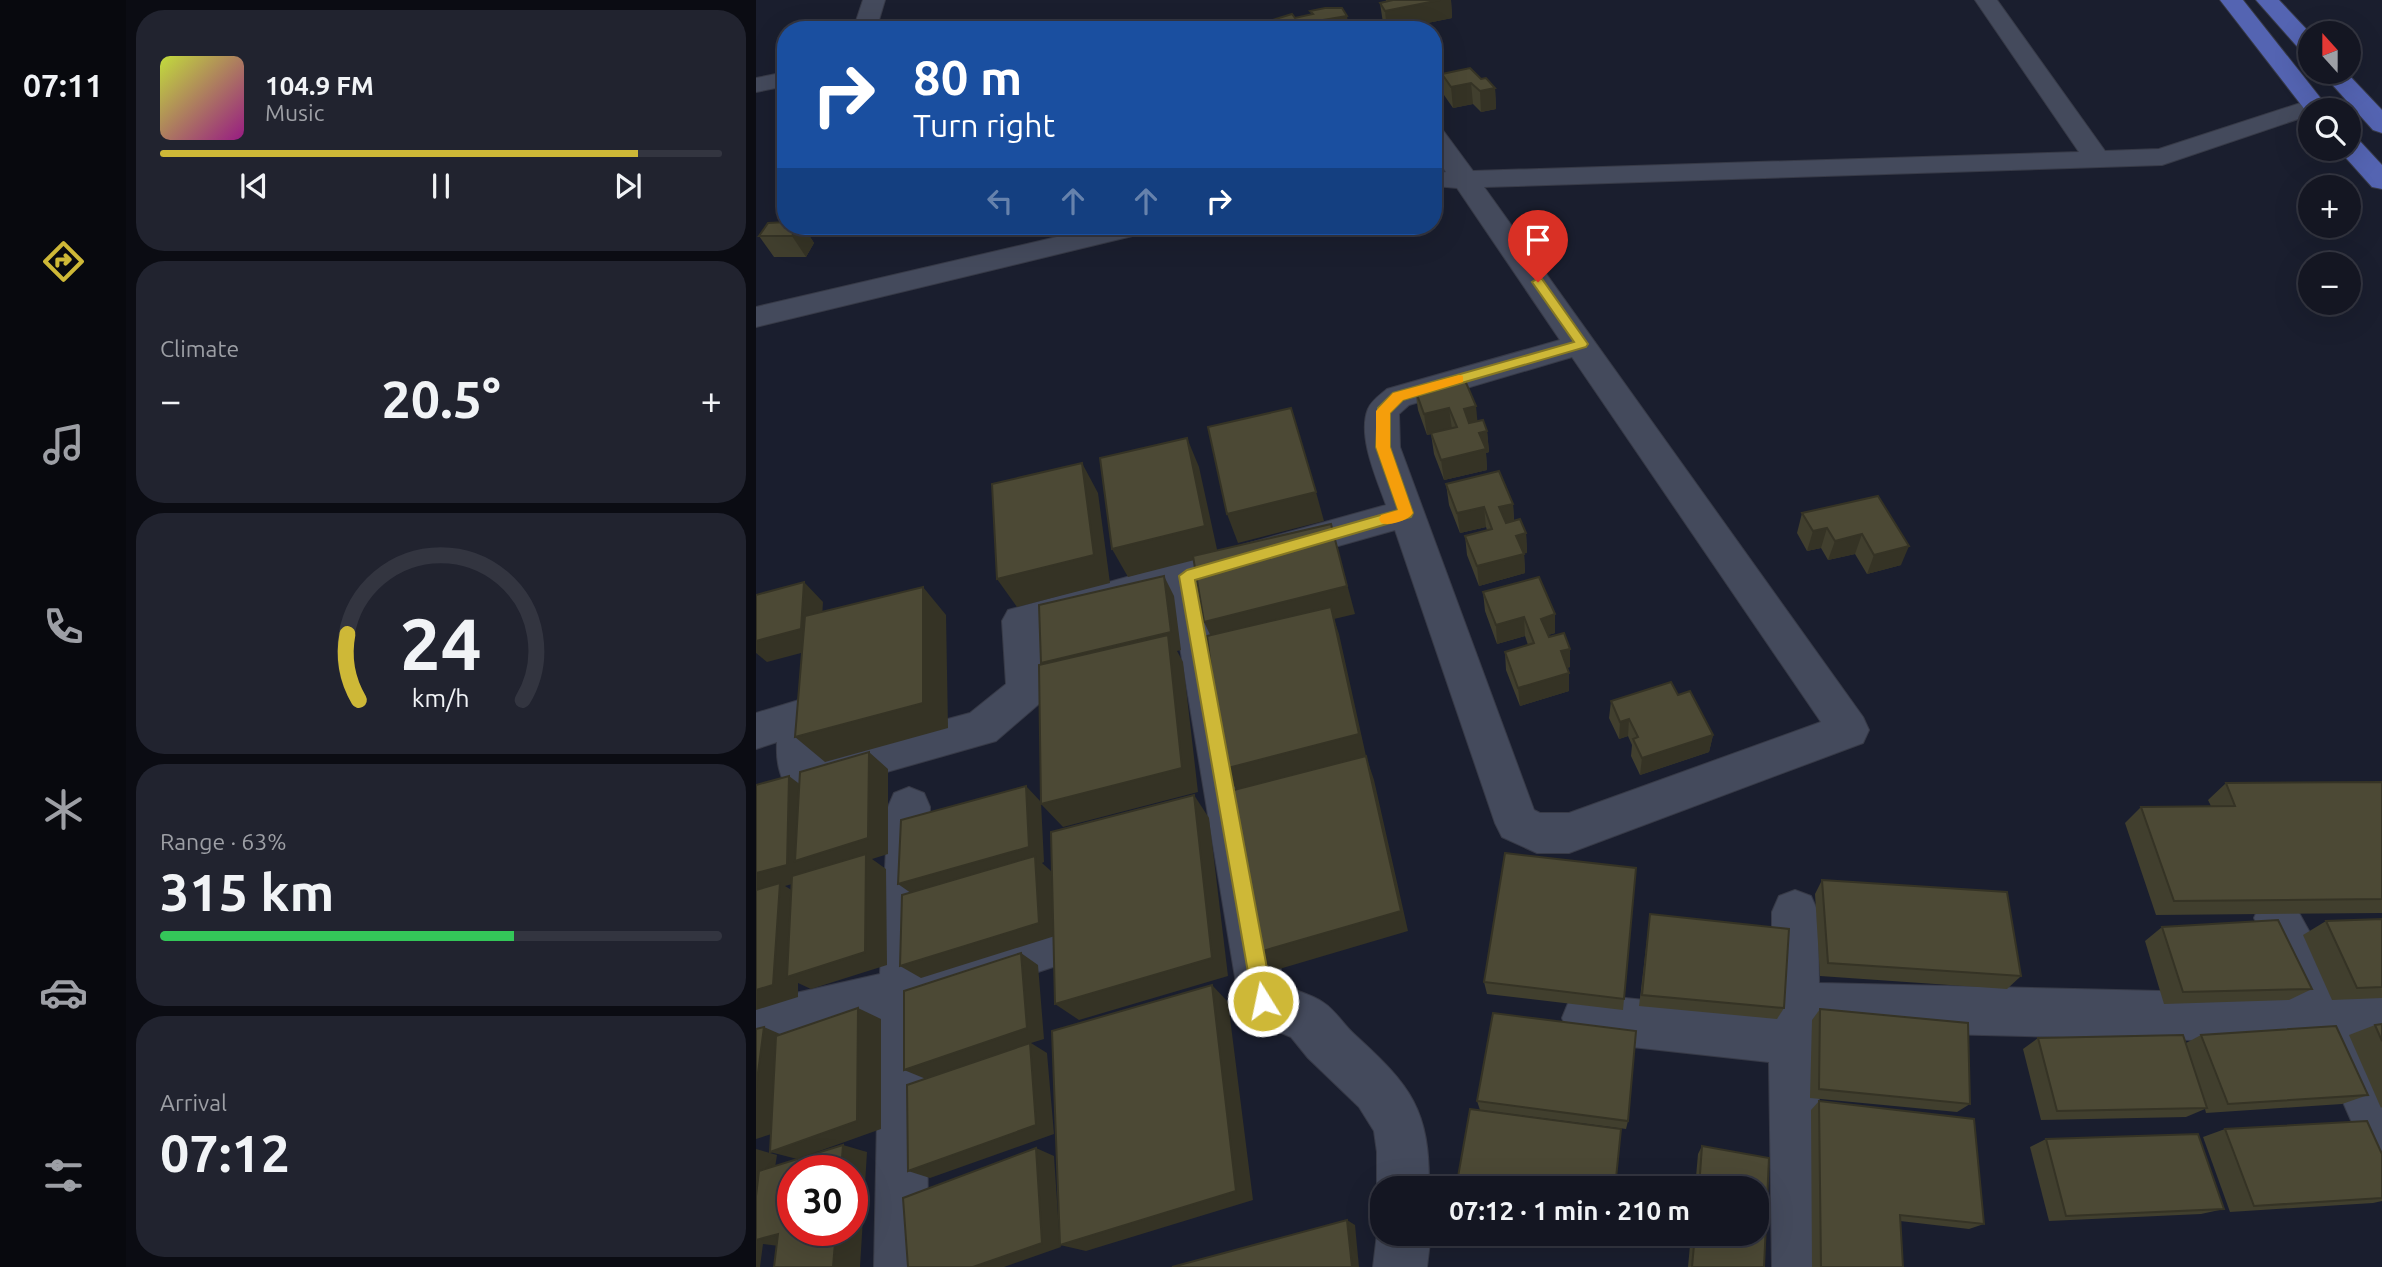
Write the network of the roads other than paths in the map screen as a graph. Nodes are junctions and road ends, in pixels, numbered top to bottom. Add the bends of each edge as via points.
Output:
1 (874, 0) edge
2 (1986, 0) edge
3 (2231, 0) edge
4 (2267, 0) edge
5 (867, 21) edge
6 (2298, 34) edge
7 (777, 81) edge
8 (2344, 84) edge
9 (756, 85) edge
10 (2308, 98) edge
11 (2298, 114) edge
12 (2382, 125) edge
13 (2361, 158) edge
14 (1442, 160) edge
15 (2098, 160) junction
16 (1449, 180) edge
17 (2382, 181) edge
18 (1101, 235) edge
19 (756, 317) edge
20 (1582, 344) junction
21 (1406, 513) junction
22 (1187, 576) junction
23 (756, 731) edge
24 (909, 807) dead end
25 (1795, 912) dead end
26 (2277, 918) edge
27 (1061, 943) edge
28 (903, 993) junction
29 (2382, 1016) edge
30 (1586, 1018) dead end
31 (2331, 1019) junction
32 (1795, 1023) junction
33 (756, 1026) edge
34 (2382, 1132) edge
35 (1403, 1176) edge
36 (1403, 1246) edge
37 (901, 1267) edge
38 (1400, 1267) edge
39 (1799, 1267) edge

1 - 5 street
2 - 15 street
3 - 10 main road
4 - 6 main road
7 - 9 street
8 - 12 main road
11 - 15 street via 2162,157
13 - 17 main road
14 - 16 street
15 - 16 street
16 - 20 street
18 - 19 street
20 - 21 street via 1398,397 1383,411 1383,447
20 - 21 street via 1849,730 1569,833 1537,833 1517,822
21 - 22 street
22 - 23 street via 1021,621 1026,691 982,728 802,777 797,763 799,718
22 - 35 street via 1263,1001 1308,1020 1377,1089 1398,1123
24 - 28 street
25 - 32 street
26 - 31 street
27 - 28 street
28 - 33 street
28 - 37 street
29 - 31 street
30 - 32 street
31 - 32 street
31 - 34 street
32 - 39 street
36 - 38 street

